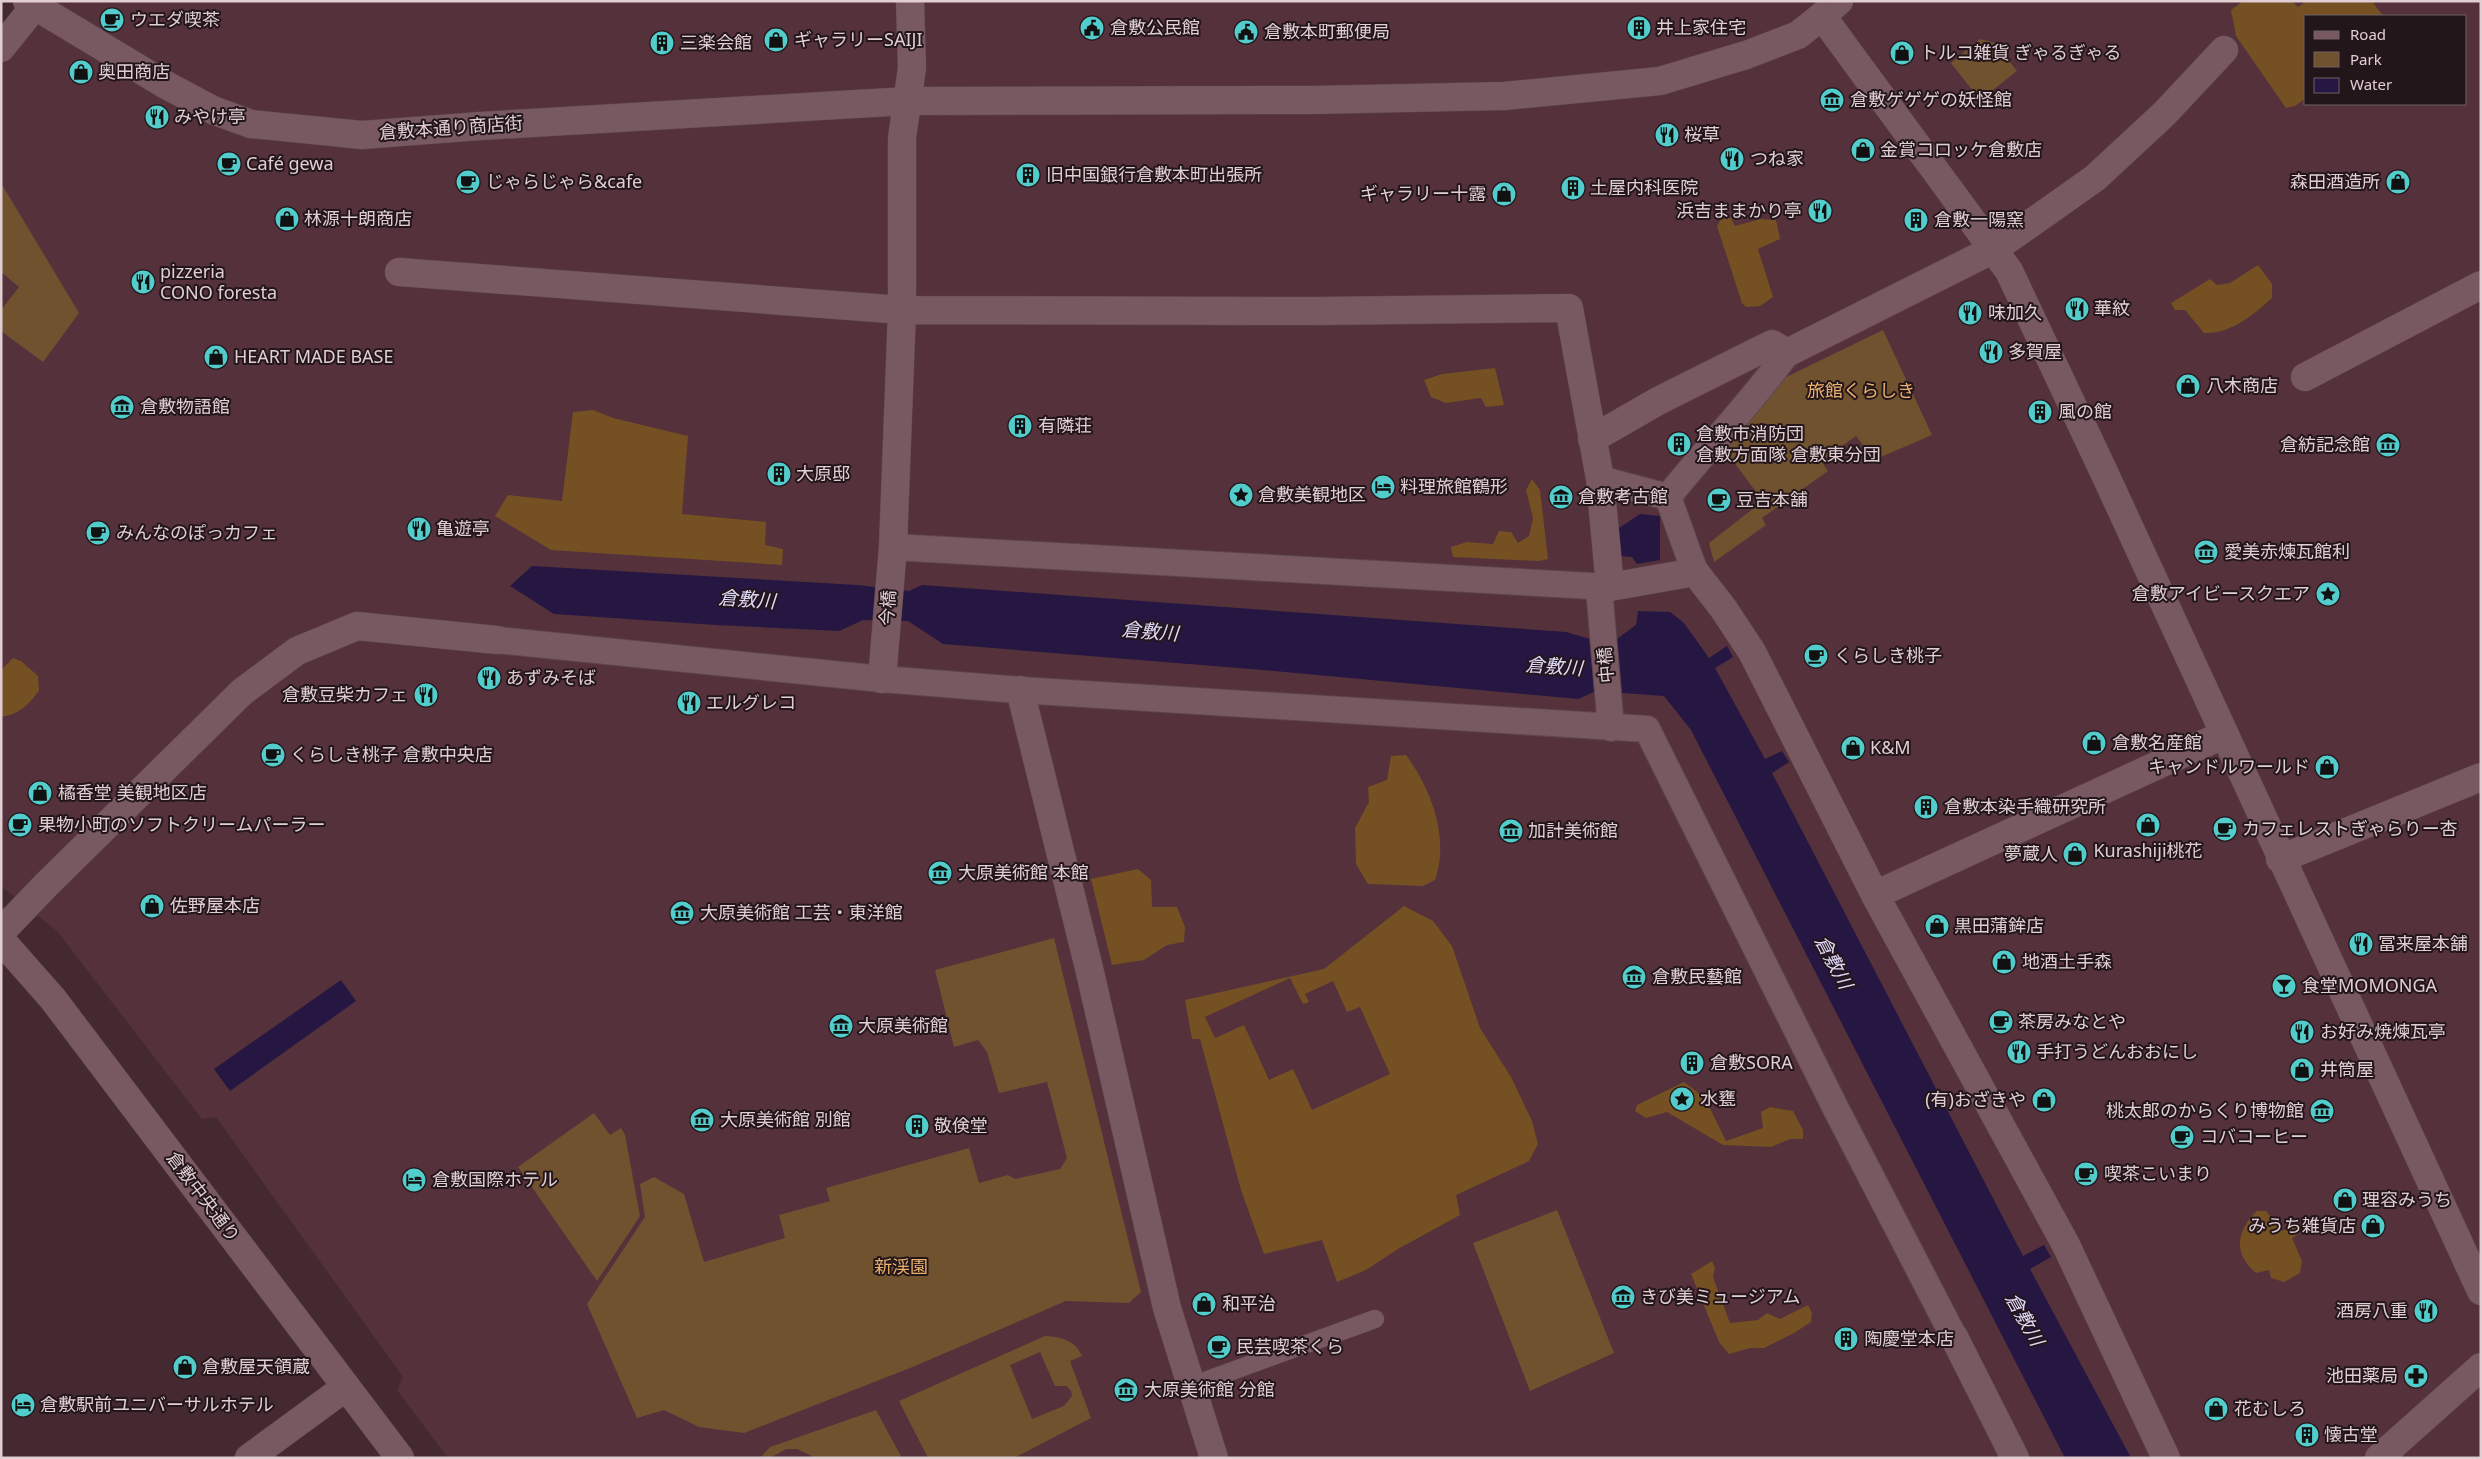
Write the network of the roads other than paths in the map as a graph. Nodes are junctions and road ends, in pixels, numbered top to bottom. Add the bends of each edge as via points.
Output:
1 (910, 1) edge
2 (31, 4) edge
3 (1831, 8) edge
4 (1, 48) edge
5 (2224, 50) dead end
6 (907, 101) junction
7 (1994, 249) junction
8 (399, 272) dead end
9 (2481, 284) edge
10 (902, 310) junction
11 (1787, 353) junction
12 (2306, 377) dead end
13 (1592, 440) junction
14 (1600, 479) junction
15 (1668, 497) junction
16 (892, 557) junction
17 (1695, 572) junction
18 (1605, 587) junction
19 (497, 640) joint
20 (882, 679) junction
21 (1020, 690) junction
22 (1610, 717) junction
23 (2223, 735) junction
24 (2481, 777) edge
25 (2280, 859) junction
26 (1875, 895) junction
27 (1, 932) edge
28 (1, 940) edge
29 (2481, 1291) edge
30 (1375, 1319) dead end
31 (1954, 1337) joint
32 (2481, 1367) edge
33 (1191, 1386) junction
34 (346, 1387) junction
35 (249, 1458) edge
36 (400, 1458) edge
37 (1214, 1458) edge
38 (2015, 1458) edge
39 (2166, 1458) edge
40 (2379, 1458) edge

1 - 6 street, 今橋 via 912,68
2 - 4 street
2 - 6 street, 倉敷本通り商店街 via 166,85 251,124 362,135
3 - 6 street, 倉敷本通り商店街 via 1798,35 1746,55 1660,81 1504,96
3 - 7 street
5 - 7 street via 2164,114 2094,178
6 - 10 street, 今橋 via 902,138
7 - 11 street
7 - 23 street via 2009,271 2091,444
8 - 10 street
9 - 12 street
10 - 13 street via 1569,308
10 - 16 street, 今橋
11 - 13 street via 1772,344 1658,401
11 - 15 street
13 - 14 street
14 - 15 street
14 - 18 street
15 - 17 street
16 - 18 street
16 - 20 street, 今橋
17 - 18 street
17 - 26 street via 1752,652
18 - 22 street, 中橋 via 1602,623
19 - 20 street
19 - 27 street via 356,626 297,651 242,692
20 - 21 street
21 - 22 street
21 - 33 street via 1089,968 1167,1308
22 - 31 street via 1646,729
23 - 25 street
23 - 26 street
24 - 25 street
25 - 29 street
26 - 39 street via 2066,1245
28 - 34 street, 倉敷中央通り via 54,999
30 - 33 lane
31 - 38 street
32 - 40 street
33 - 37 street
34 - 35 street
34 - 36 street, 倉敷中央通り

